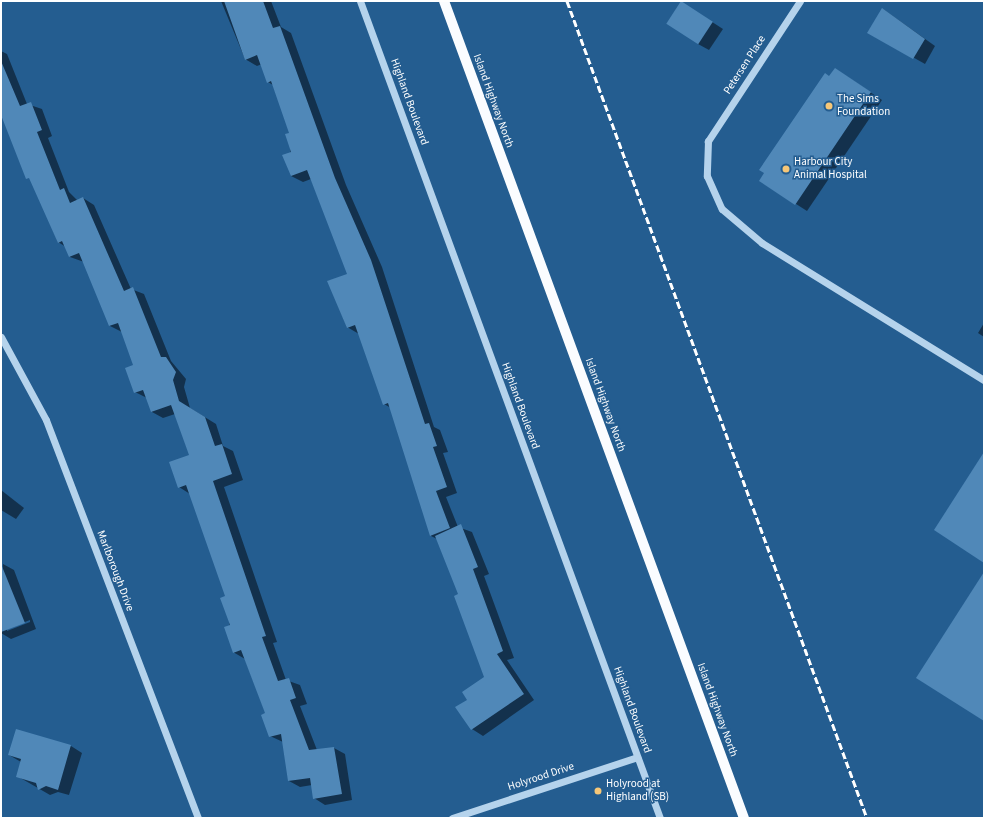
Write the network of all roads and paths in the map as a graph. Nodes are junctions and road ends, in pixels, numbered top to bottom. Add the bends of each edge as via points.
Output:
1 (360, 1) edge
2 (444, 1) edge
3 (800, 1) edge
4 (1, 337) edge
5 (984, 380) edge
6 (637, 757) junction
7 (198, 818) edge
8 (452, 818) edge
9 (660, 818) edge
10 (744, 818) edge

1 - 6 street, Highland Boulevard
2 - 10 main road, Island Highway North
3 - 5 street, Petersen Place via 708,141 707,176 722,209 762,243
4 - 7 street, Marlborough Drive via 46,420
6 - 8 street, Holyrood Drive
6 - 9 street, Highland Boulevard

